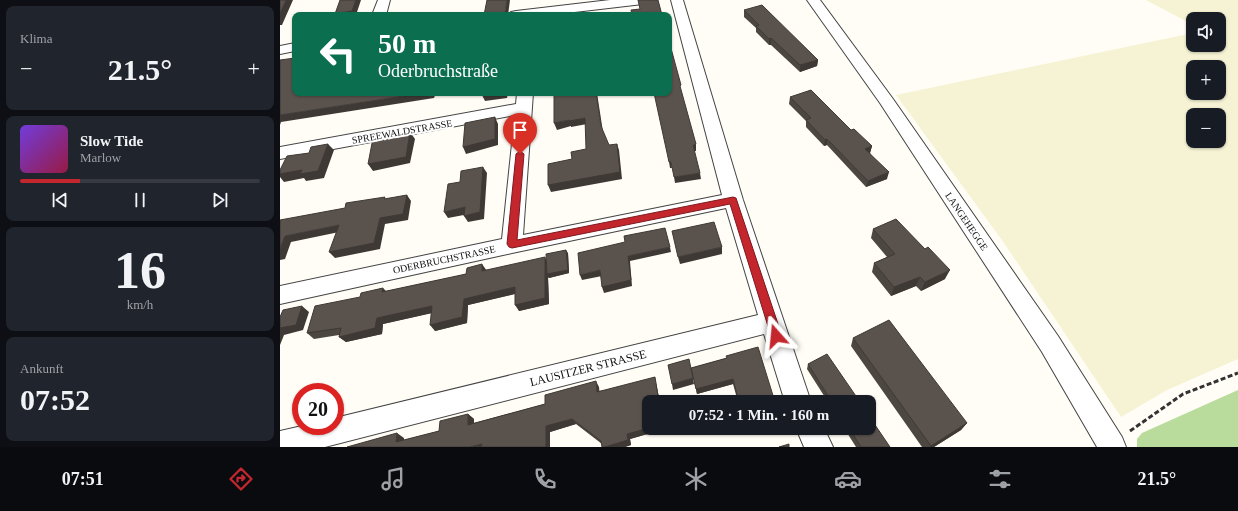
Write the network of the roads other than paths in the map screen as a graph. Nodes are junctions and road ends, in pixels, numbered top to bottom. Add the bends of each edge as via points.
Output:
1 (384, 0) edge
2 (528, 0) edge
3 (643, 0) edge
4 (677, 0) edge
5 (814, 0) edge
6 (380, 12) edge
7 (525, 12) edge
8 (541, 12) edge
9 (292, 48) edge
10 (280, 50) edge
11 (524, 101) edge
12 (280, 153) edge
13 (733, 200) junction
14 (512, 244) junction
15 (280, 295) edge
16 (772, 322) junction
17 (796, 395) edge
18 (813, 435) edge
19 (1118, 442) edge
20 (280, 445) edge
21 (819, 447) edge

1 - 6 street
2 - 7 street
3 - 8 street
4 - 13 street
5 - 19 street, LANGEHEGGE via 887,102
9 - 10 street
11 - 12 street, SPREEWALDSTRASSE
11 - 14 street
13 - 14 street, ODERBRUCHSTRASSE
13 - 16 street
14 - 15 street, ODERBRUCHSTRASSE
16 - 17 street
16 - 20 street, LAUSITZER STRASSE
18 - 21 street

